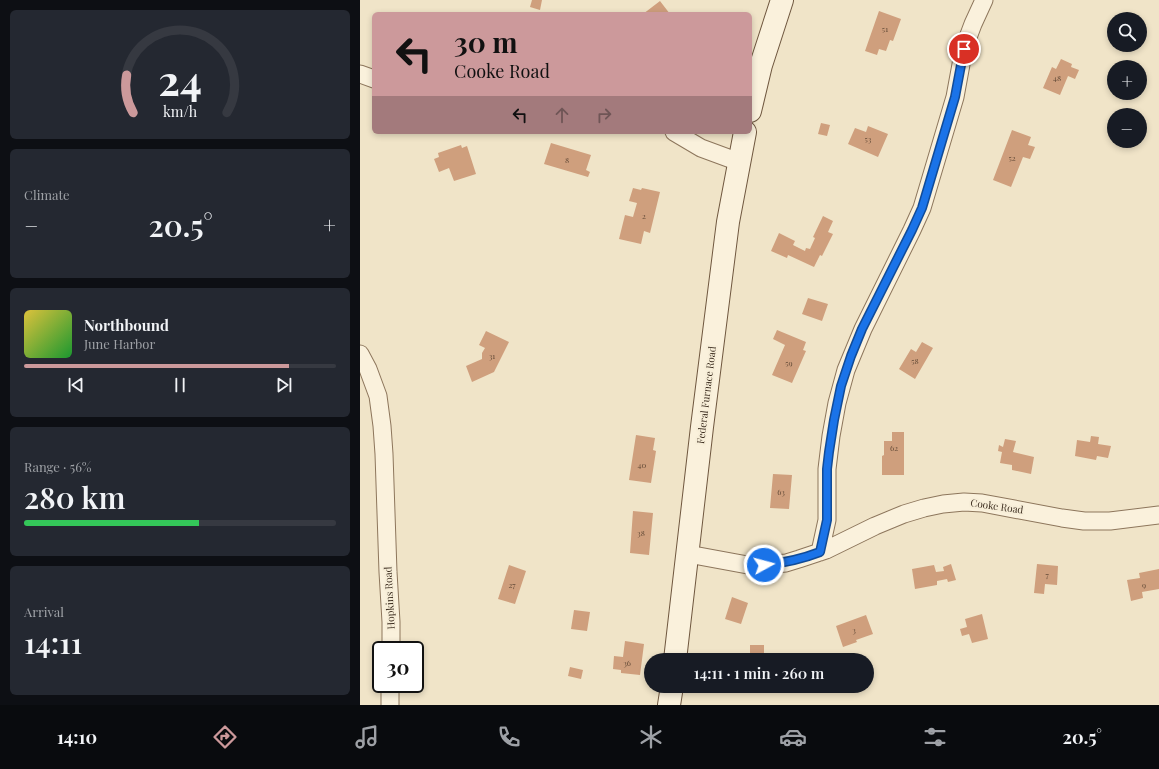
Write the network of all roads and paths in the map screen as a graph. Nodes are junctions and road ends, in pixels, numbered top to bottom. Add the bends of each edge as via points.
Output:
1 (782, 0) edge
2 (984, 0) edge
3 (360, 74) edge
4 (372, 78) edge
5 (752, 103) edge
6 (677, 134) edge
7 (745, 134) edge
8 (739, 162) junction
9 (360, 354) edge
10 (1159, 515) edge
11 (820, 552) junction
12 (688, 554) junction
13 (391, 641) edge
14 (676, 653) edge
15 (390, 693) edge
16 (671, 693) edge
17 (390, 705) edge
18 (669, 705) edge

1 - 5 main road
2 - 11 street via 967,40 953,105 922,208 862,329 846,370 831,436 827,469 827,520
3 - 4 street
6 - 8 street via 701,148
7 - 8 main road, Federal Furnace Road
8 - 12 main road, Federal Furnace Road via 728,222
9 - 13 street, Hopkins Road via 378,396 381,419
10 - 11 street, Cooke Road via 1110,521 1084,521 982,503 944,504 890,520
11 - 12 street, Cooke Road via 786,563 754,566
12 - 14 main road, Federal Furnace Road
15 - 17 street
16 - 18 main road

